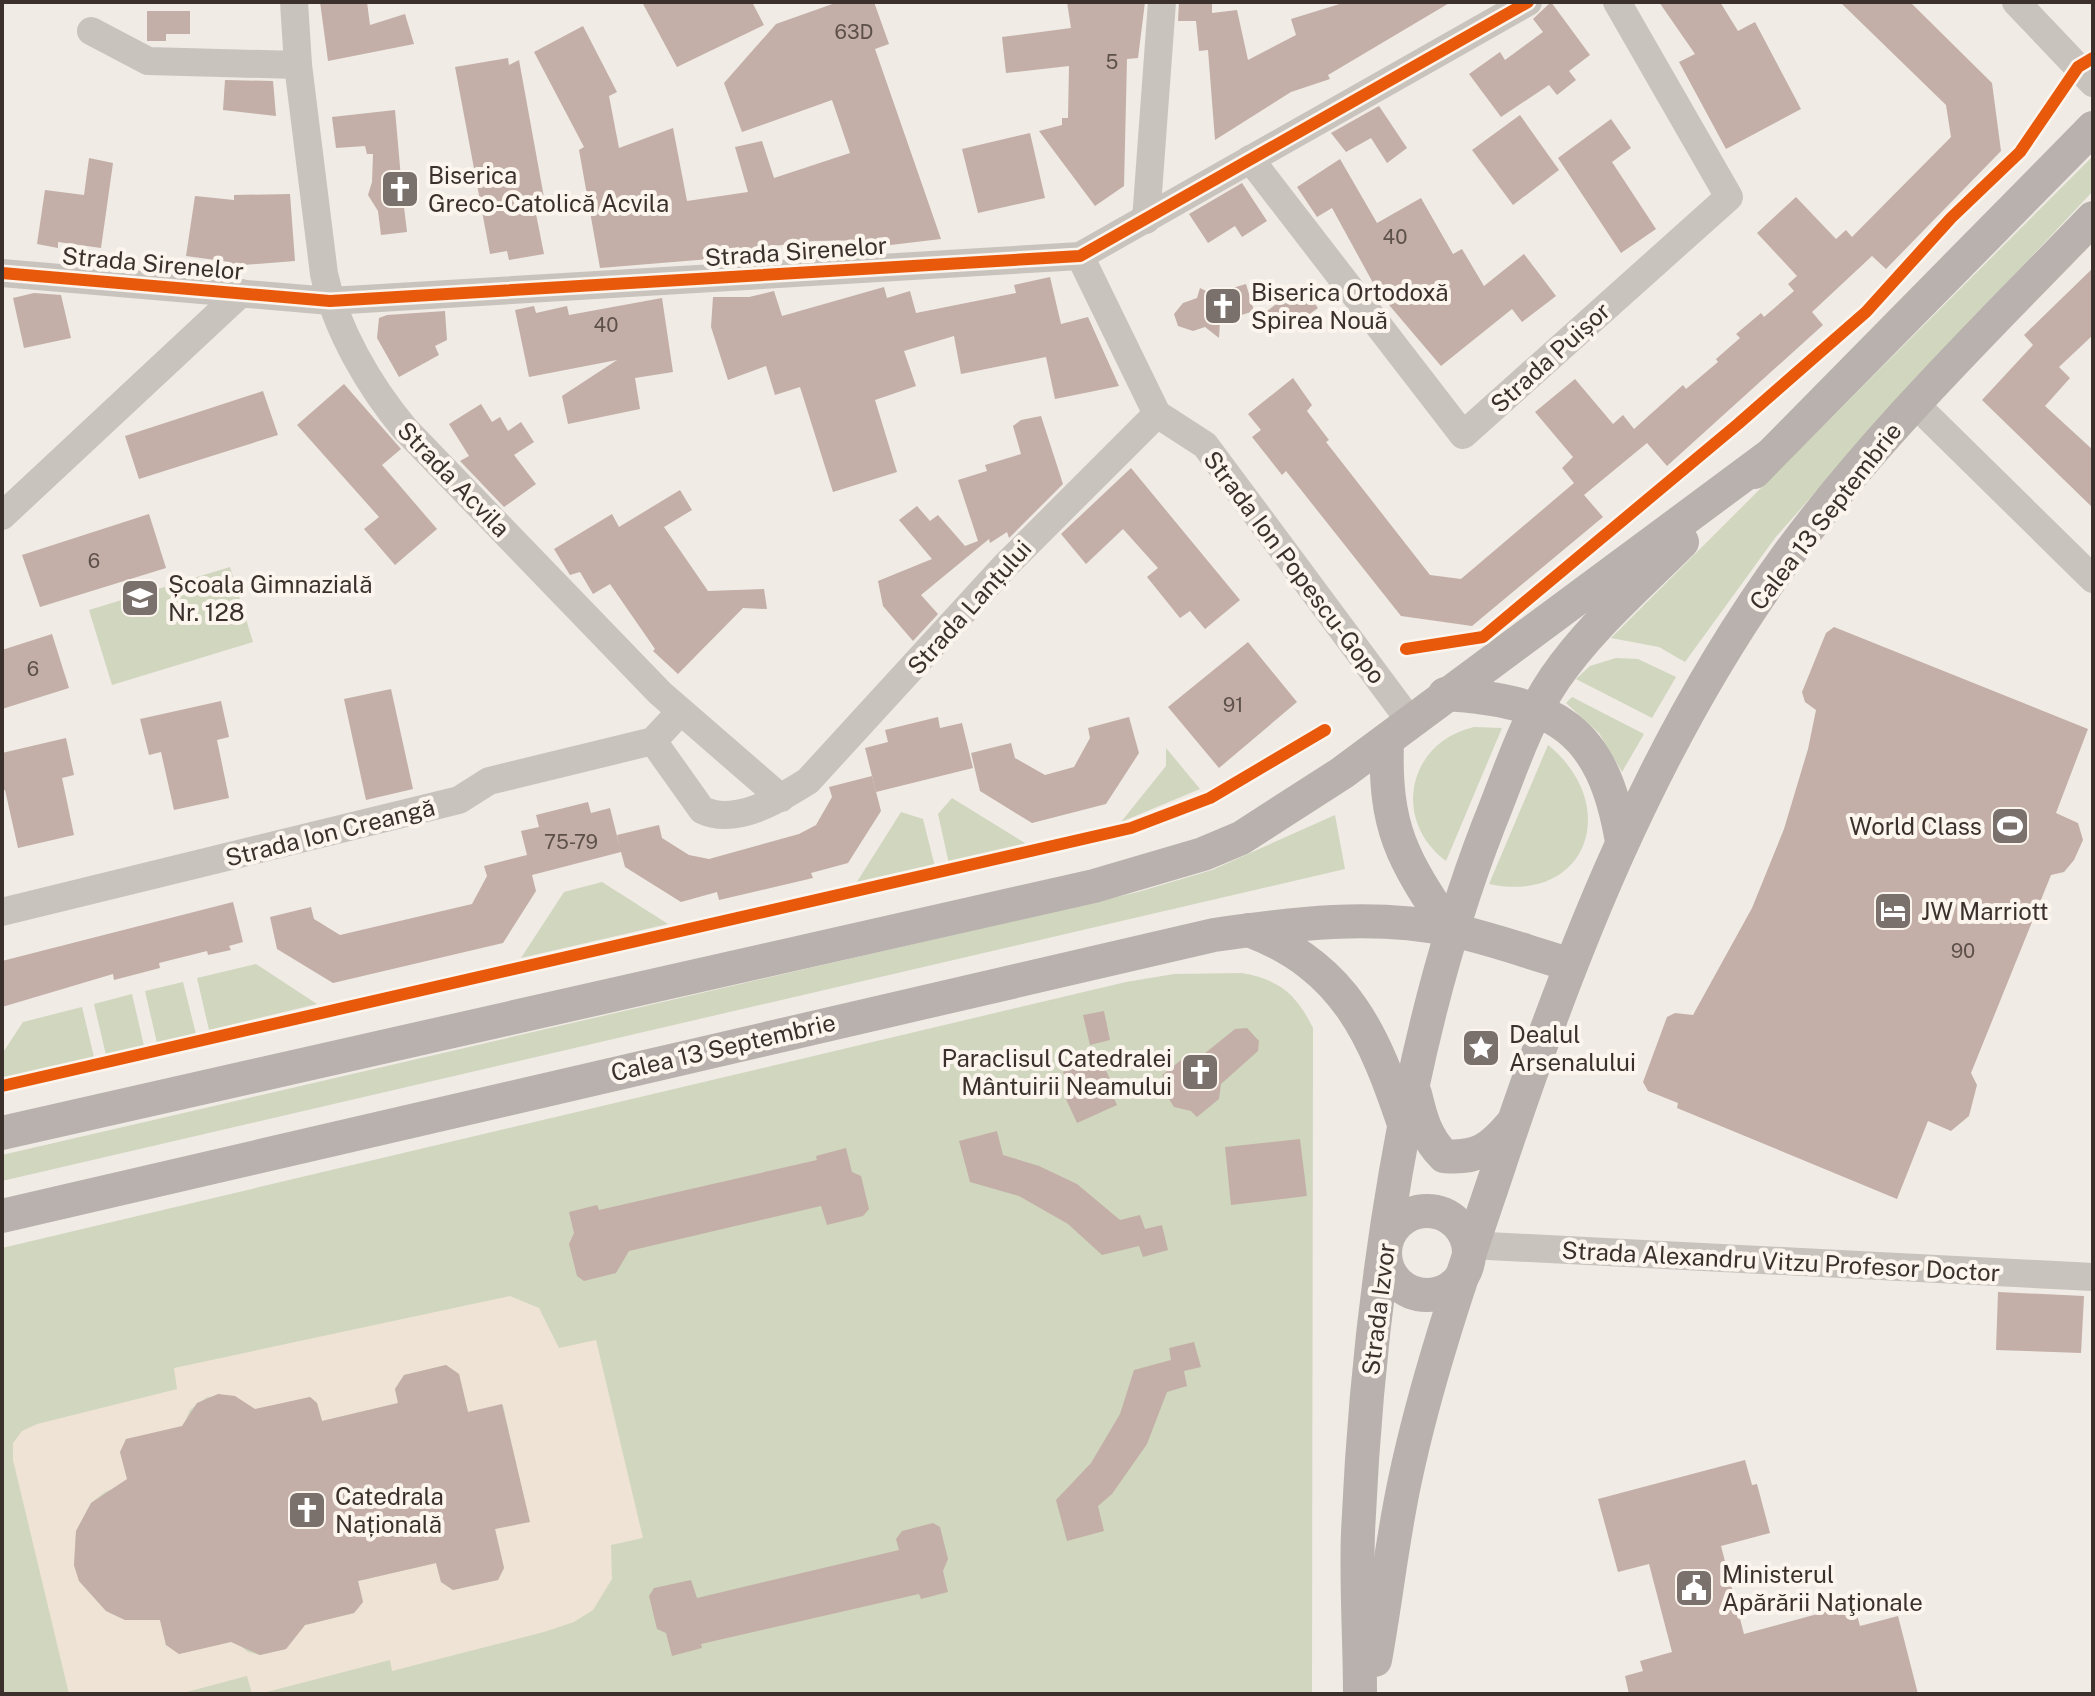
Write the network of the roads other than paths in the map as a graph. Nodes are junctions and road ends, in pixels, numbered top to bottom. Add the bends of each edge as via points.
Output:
1 (294, 2) edge
2 (1162, 2) edge
3 (1528, 2) edge
4 (1617, 2) edge
5 (2016, 2) edge
6 (91, 31) dead end
7 (298, 65) junction
8 (2093, 83) edge
9 (2093, 128) edge
10 (1250, 159) junction
11 (2093, 218) edge
12 (1146, 220) junction
13 (1080, 256) junction
14 (2, 273) edge
15 (241, 293) junction
16 (330, 301) junction
17 (1914, 403) junction
18 (1157, 414) junction
19 (1768, 457) junction
20 (2, 516) edge
21 (2093, 579) edge
22 (1445, 694) junction
23 (1537, 708) junction
24 (680, 712) junction
25 (1398, 730) junction
26 (653, 741) junction
27 (781, 798) junction
28 (1622, 842) junction
29 (2, 912) edge
30 (1249, 930) junction
31 (1450, 930) junction
32 (1569, 964) junction
33 (1414, 1090) junction
34 (1513, 1122) junction
35 (1405, 1130) junction
36 (2, 1133) edge
37 (2, 1216) edge
38 (1386, 1244) junction
39 (1468, 1256) junction
40 (2093, 1277) edge
41 (1360, 1694) edge
42 (1369, 1694) edge

1 - 7 street, Strada Acvila
2 - 12 street
3 - 10 street, Strada Sirenelor
4 - 10 street, Strada Puișor via 1729,197 1463,435
5 - 8 street
6 - 7 street via 148,61
7 - 16 street, Strada Acvila
9 - 19 main road
10 - 12 street, Strada Sirenelor
11 - 17 main road, Calea 13 Septembrie
12 - 13 street, Strada Sirenelor
13 - 16 street, Strada Sirenelor
13 - 18 street
14 - 15 street, Strada Sirenelor
15 - 16 street, Strada Sirenelor
15 - 20 street
16 - 24 street, Strada Acvila via 399,421
17 - 21 street
17 - 28 main road, Calea 13 Septembrie via 1810,527 1756,602 1703,684
18 - 25 street, Strada Ion Popescu-Gopo via 1205,445
18 - 27 street, Strada Lanțului via 1004,567 808,781
19 - 22 main road
19 - 23 main road via 1605,618
22 - 23 main road via 1512,700
22 - 25 main road
23 - 28 main road via 1593,753 1616,806
23 - 31 main road
24 - 26 street
24 - 27 street, Strada Acvila
25 - 31 main road via 1387,792 1394,836
25 - 36 main road via 1271,822 1203,854 1148,871
26 - 27 street via 702,810 727,816
26 - 29 street, Strada Ion Creangă via 489,781 459,800
28 - 32 main road, Calea 13 Septembrie
30 - 31 main road, Calea 13 Septembrie via 1336,922
30 - 35 main road via 1287,945 1311,962 1354,1009 1384,1065
30 - 37 main road, Calea 13 Septembrie via 1107,958
31 - 32 main road, Calea 13 Septembrie
31 - 33 main road, Strada Izvor
32 - 34 main road
33 - 34 main road via 1422,1125 1444,1156 1482,1153
33 - 35 main road, Strada Izvor
34 - 39 main road
35 - 38 main road, Strada Izvor
38 - 39 main road via 1401,1220 1427,1211 1454,1221
38 - 39 main road via 1388,1271 1407,1291 1434,1295 1447,1291
38 - 41 main road, Strada Izvor via 1358,1535
39 - 40 street, Strada Alexandru Vitzu Profesor Doctor
39 - 42 main road via 1405,1480

